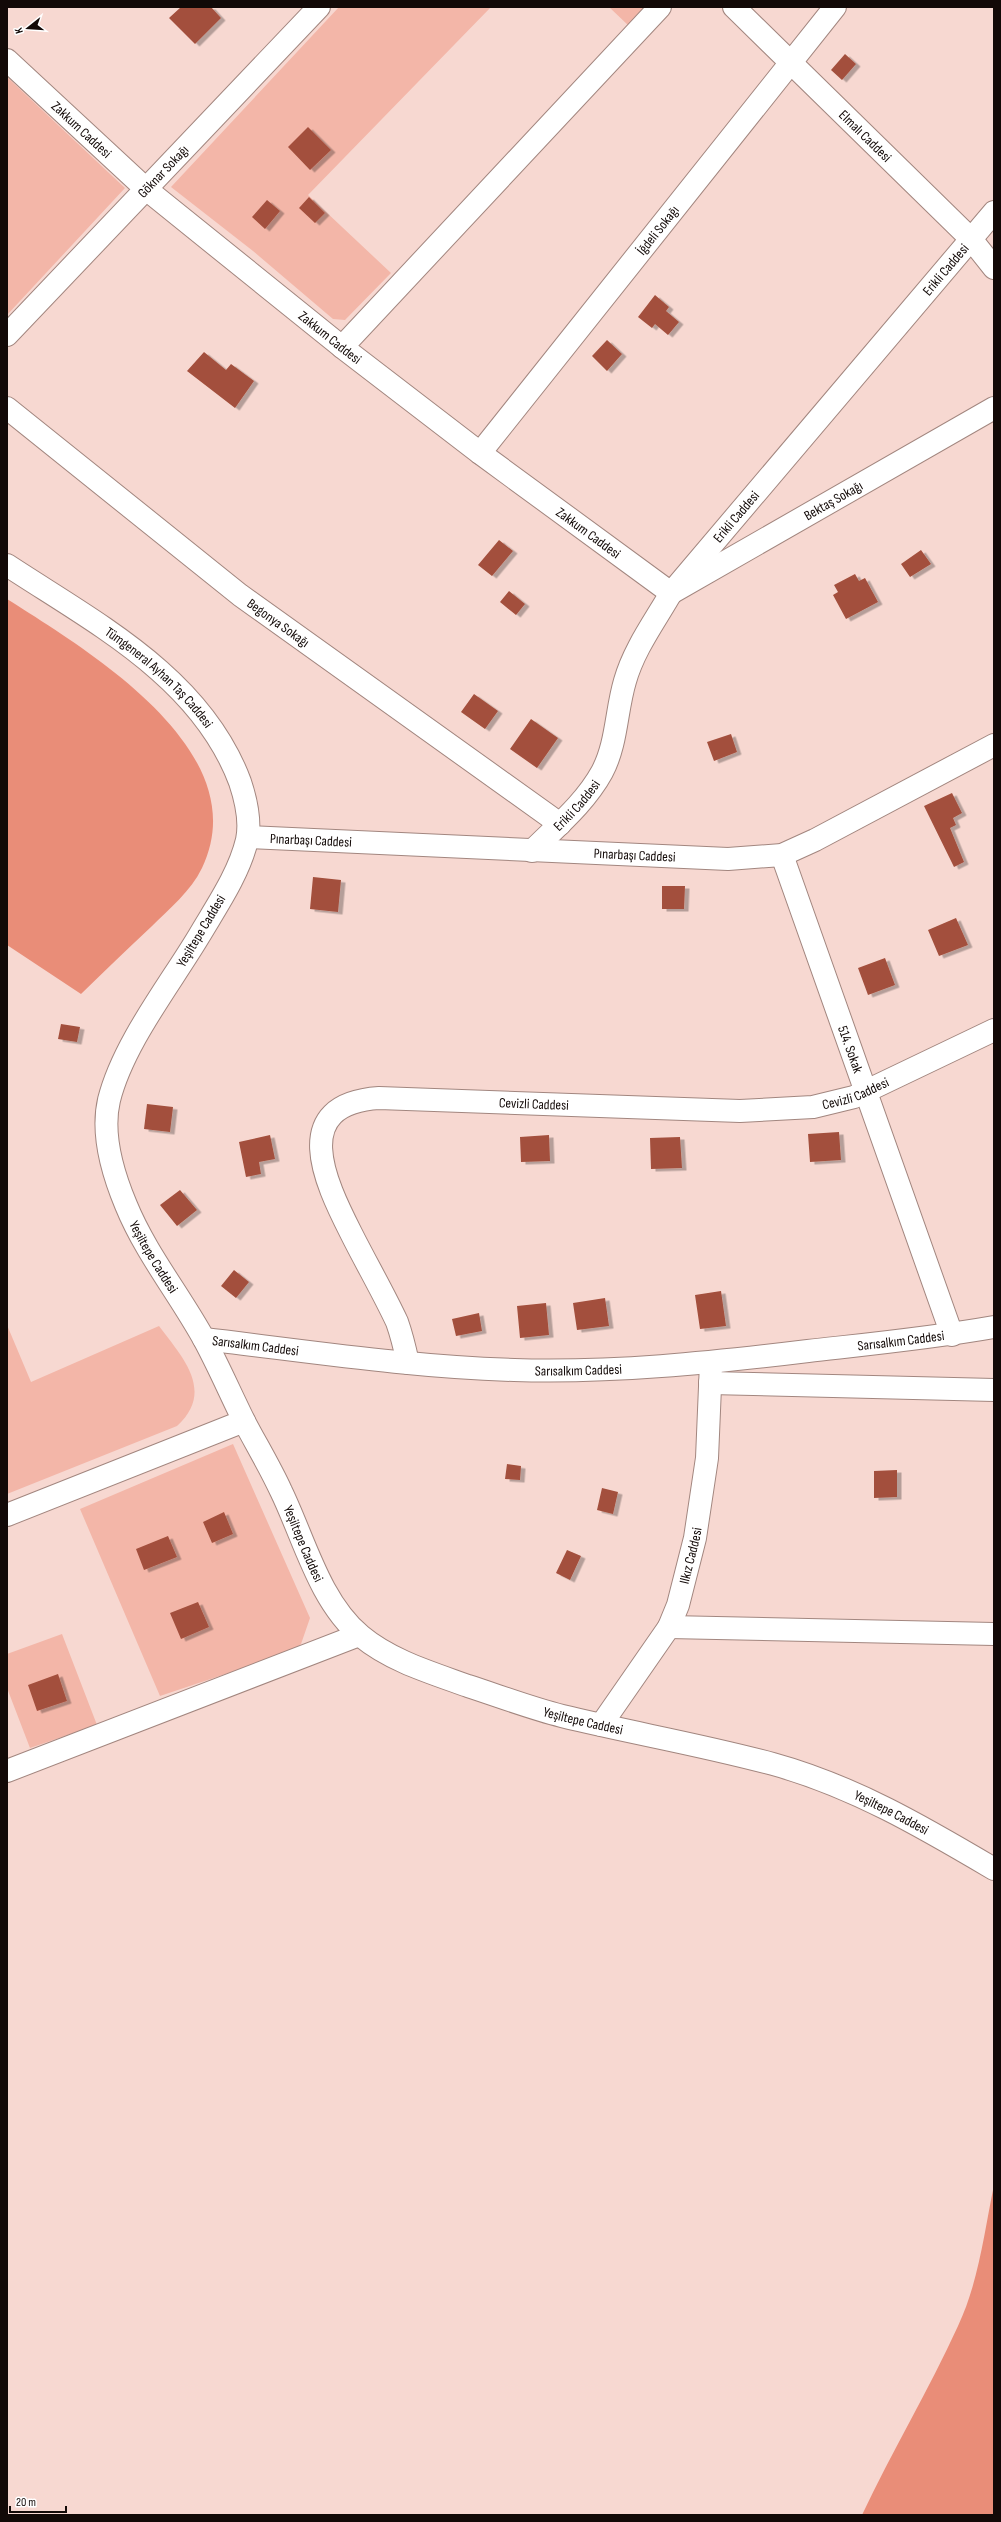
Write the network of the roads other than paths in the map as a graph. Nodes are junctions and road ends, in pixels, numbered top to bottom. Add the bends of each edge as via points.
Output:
1 (319, 7) edge
2 (660, 7) edge
3 (734, 7) edge
4 (835, 7) edge
5 (7, 60) edge
6 (790, 62) junction
7 (146, 189) junction
8 (994, 212) edge
9 (971, 239) junction
10 (994, 268) edge
11 (7, 335) edge
12 (342, 347) junction
13 (7, 408) edge
14 (994, 408) edge
15 (480, 453) junction
16 (9, 569) edge
17 (671, 593) junction
18 (994, 745) edge
19 (560, 824) junction
20 (248, 837) junction
21 (532, 851) junction
22 (782, 855) junction
23 (994, 1030) edge
24 (866, 1092) junction
25 (994, 1314) edge
26 (994, 1327) edge
27 (952, 1335) junction
28 (204, 1339) junction
29 (408, 1363) junction
30 (711, 1373) junction
31 (994, 1390) edge
32 (244, 1420) junction
33 (7, 1515) edge
34 (669, 1627) junction
35 (994, 1634) edge
36 (359, 1635) junction
37 (601, 1725) junction
38 (7, 1771) edge
39 (994, 1869) edge

1 - 7 street, Göknar Sokağı
2 - 12 street
3 - 6 street, Elmalı Caddesi
4 - 6 street, İğdeli Sokağı
5 - 7 street, Zakkum Caddesi
6 - 9 street, Elmalı Caddesi
6 - 15 street, İğdeli Sokağı
7 - 11 street, Göknar Sokağı
7 - 12 street, Zakkum Caddesi
8 - 9 street, Erikli Caddesi
9 - 10 street, Elmalı Caddesi
9 - 17 street, Erikli Caddesi
12 - 15 street, Zakkum Caddesi
13 - 19 street, Begonya Sokağı via 240,595
14 - 17 street, Bektaş Sokağı
15 - 17 street, Zakkum Caddesi
16 - 20 street, Tümgeneral Ayhan Taş Caddesi via 97,623 135,650 194,703 218,737 233,765 248,814
17 - 19 street, Erikli Caddesi via 643,641 625,680 610,754 602,771 576,808
18 - 22 street, Pınarbaşı Caddesi
19 - 21 street, Erikli Caddesi
20 - 21 street, Pınarbaşı Caddesi
20 - 28 street, Yeşiltepe Caddesi via 226,889 144,1022 109,1099 106,1127 112,1164 126,1205 146,1246
21 - 22 street, Pınarbaşı Caddesi via 728,859
22 - 24 street, 514. Sokak
23 - 24 street, Cevizli Caddesi
24 - 27 street, 514. Sokak
24 - 29 street, Cevizli Caddesi via 835,1103 813,1107 755,1111 380,1098 350,1103 326,1123 320,1150 322,1166 346,1224 396,1321
25 - 27 street
26 - 27 street, Sarısalkım Caddesi
27 - 30 street, Sarısalkım Caddesi
28 - 29 street, Sarısalkım Caddesi
28 - 32 street, Yeşiltepe Caddesi
29 - 30 street, Sarısalkım Caddesi via 513,1370
30 - 31 street
30 - 34 street, Ilkız Caddesi via 707,1458 700,1508 685,1580
32 - 33 street
32 - 36 street, Yeşiltepe Caddesi via 280,1490 327,1593 342,1616
34 - 35 street
34 - 37 street, Ilkız Caddesi
36 - 37 street, Yeşiltepe Caddesi via 382,1651 448,1679 555,1714
36 - 38 street
37 - 39 street, Yeşiltepe Caddesi via 770,1763 817,1777 885,1807

